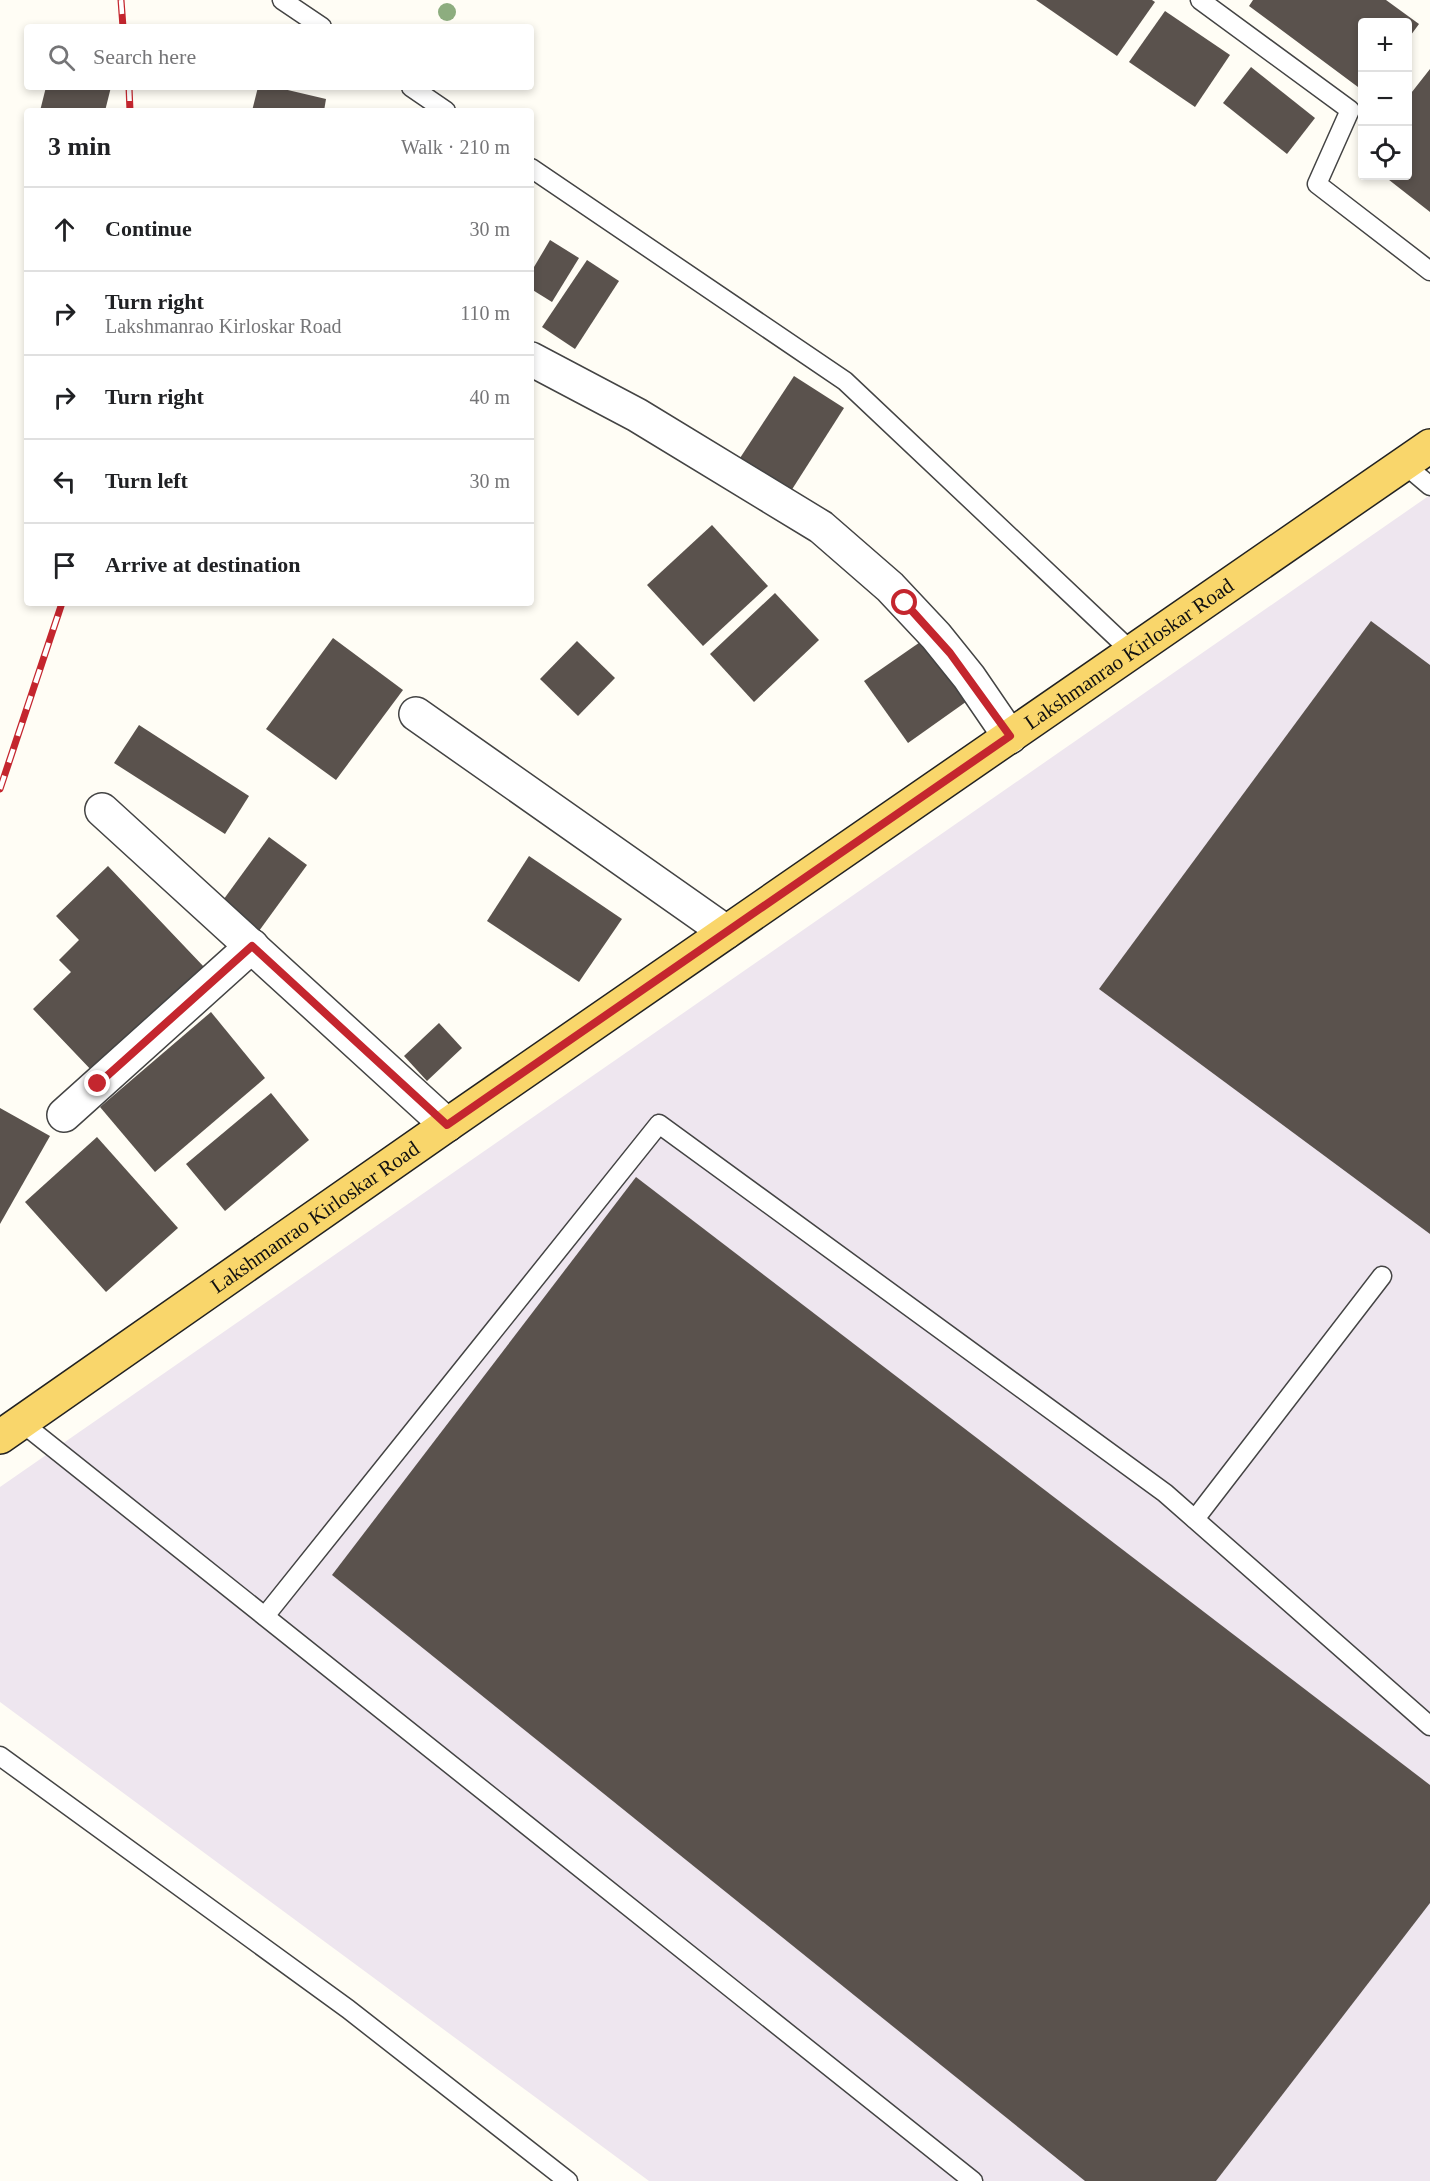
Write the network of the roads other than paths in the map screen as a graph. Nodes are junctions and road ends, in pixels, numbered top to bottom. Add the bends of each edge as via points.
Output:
1 (282, 0) edge
2 (1200, 0) edge
3 (318, 24) edge
4 (415, 90) edge
5 (442, 108) edge
6 (534, 170) edge
7 (1430, 271) edge
8 (534, 361) edge
9 (1417, 455) edge
10 (1430, 486) edge
11 (1132, 652) junction
12 (416, 714) dead end
13 (1010, 736) junction
14 (102, 810) dead end
15 (726, 932) junction
16 (252, 946) junction
17 (64, 1115) dead end
18 (447, 1125) junction
19 (1382, 1276) dead end
20 (10, 1430) edge
21 (1195, 1519) junction
22 (265, 1616) junction
23 (1430, 1726) edge
24 (0, 1756) edge
25 (568, 2181) edge
26 (973, 2181) edge

1 - 3 lane
2 - 7 lane via 1350,110 1317,184
4 - 5 lane
6 - 11 lane via 845,381
8 - 13 street via 637,415 821,527 890,587 936,636
9 - 10 lane
9 - 11 main road, Lakshmanrao Kirloskar Road
11 - 13 main road, Lakshmanrao Kirloskar Road
12 - 15 street
13 - 15 main road, Lakshmanrao Kirloskar Road
14 - 16 street
15 - 18 main road, Lakshmanrao Kirloskar Road
16 - 17 street
16 - 18 street
18 - 20 main road, Lakshmanrao Kirloskar Road
19 - 21 lane
20 - 22 lane
21 - 22 lane via 1165,1493 659,1124
21 - 23 lane
22 - 26 lane
24 - 25 lane via 348,2009

